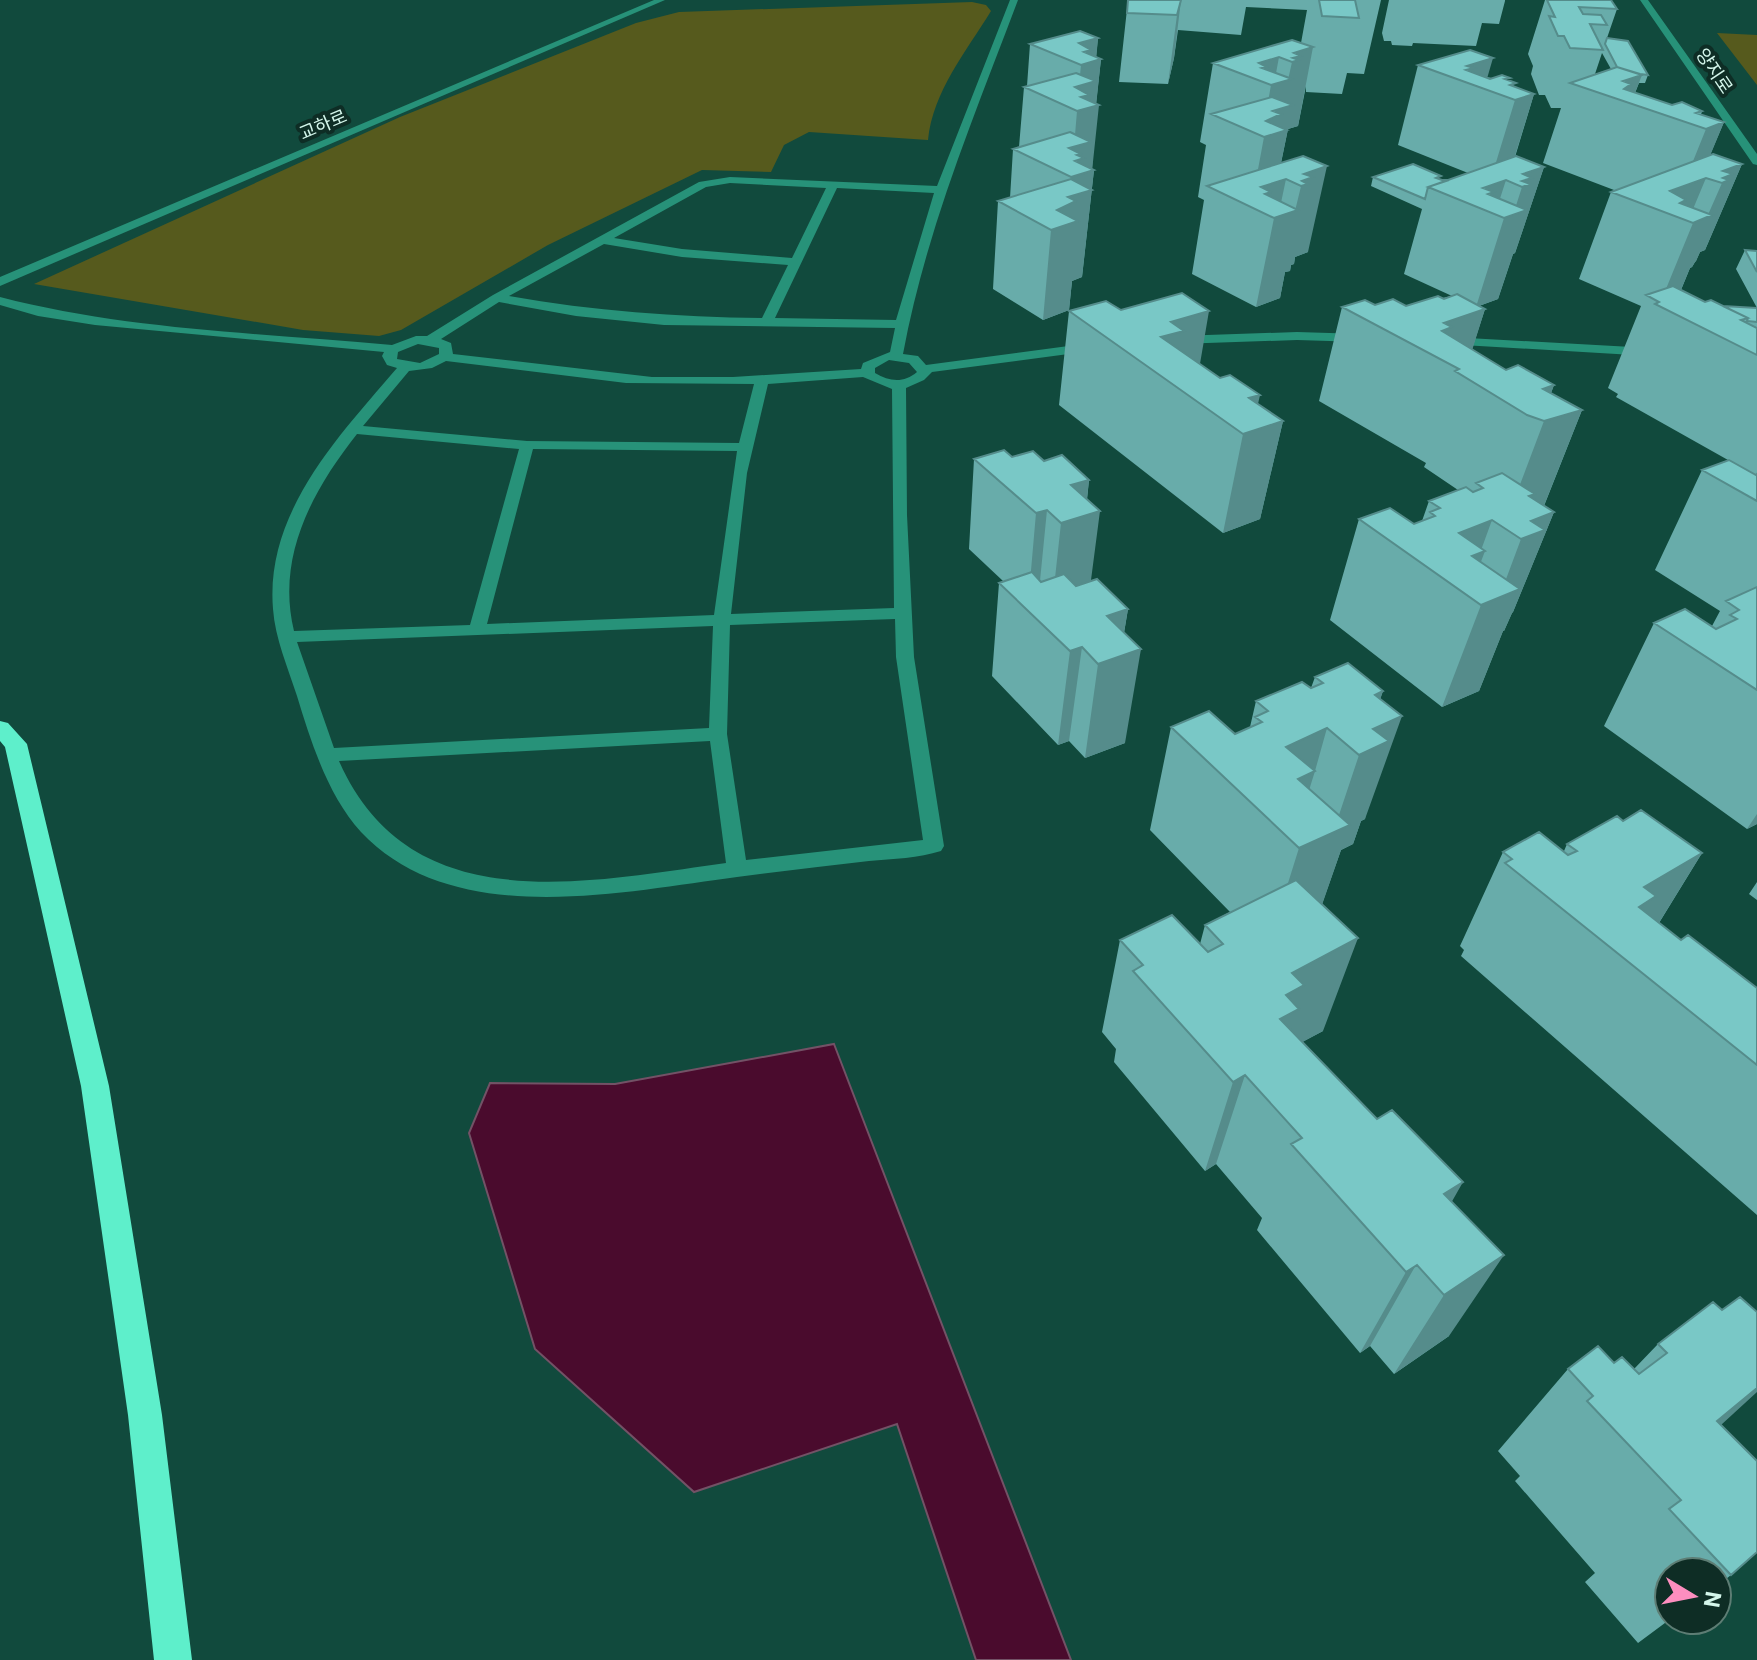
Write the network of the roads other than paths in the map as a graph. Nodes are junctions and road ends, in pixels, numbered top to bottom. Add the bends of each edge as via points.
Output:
1 (661, 0) edge
2 (1014, 0) edge
3 (1644, 0) edge
4 (1757, 162) edge
5 (833, 185) junction
6 (942, 190) junction
7 (602, 240) junction
8 (796, 262) junction
9 (0, 282) edge
10 (497, 298) junction
11 (0, 301) edge
12 (767, 321) junction
13 (901, 324) junction
14 (1372, 338) dead end
15 (430, 340) junction
16 (1431, 340) edge
17 (1158, 342) edge
18 (1103, 346) edge
19 (393, 349) junction
20 (1663, 353) edge
21 (896, 356) junction
22 (444, 357) junction
23 (405, 367) junction
24 (924, 369) junction
25 (868, 373) junction
26 (762, 381) junction
27 (899, 384) junction
28 (354, 429) junction
29 (527, 445) junction
30 (744, 447) junction
31 (903, 613) junction
32 (722, 619) junction
33 (477, 629) junction
34 (289, 637) junction
35 (0, 728) edge
36 (718, 734) junction
37 (330, 755) junction
38 (737, 869) junction
39 (173, 1660) edge

1 - 9 street, 교하로
2 - 6 street
3 - 4 street, 양지로
5 - 6 street
5 - 7 street via 730,180 703,184
5 - 8 street
6 - 13 street
7 - 8 street
7 - 10 street
8 - 12 street
10 - 12 street via 664,321
10 - 15 street
11 - 19 street via 95,321
12 - 13 street
13 - 21 street
14 - 17 street
15 - 19 street
15 - 22 street via 446,346
16 - 20 street
18 - 24 street
19 - 23 street via 392,362
21 - 24 street via 913,359
21 - 25 street via 872,362
22 - 23 street
22 - 26 street via 628,379
23 - 28 street
24 - 27 street via 916,380
25 - 26 street
25 - 27 street via 879,382
26 - 30 street
27 - 31 street
28 - 29 street
28 - 34 street via 290,527 281,568 281,609
29 - 30 street
29 - 33 street
30 - 32 street
31 - 32 street
31 - 38 street via 934,846
32 - 33 street
32 - 36 street
33 - 34 street
34 - 37 street via 316,732
35 - 39 highway via 16,744 95,1086 145,1415
36 - 37 street
36 - 38 street
37 - 38 street via 346,798 378,837 427,867 488,884 564,890

